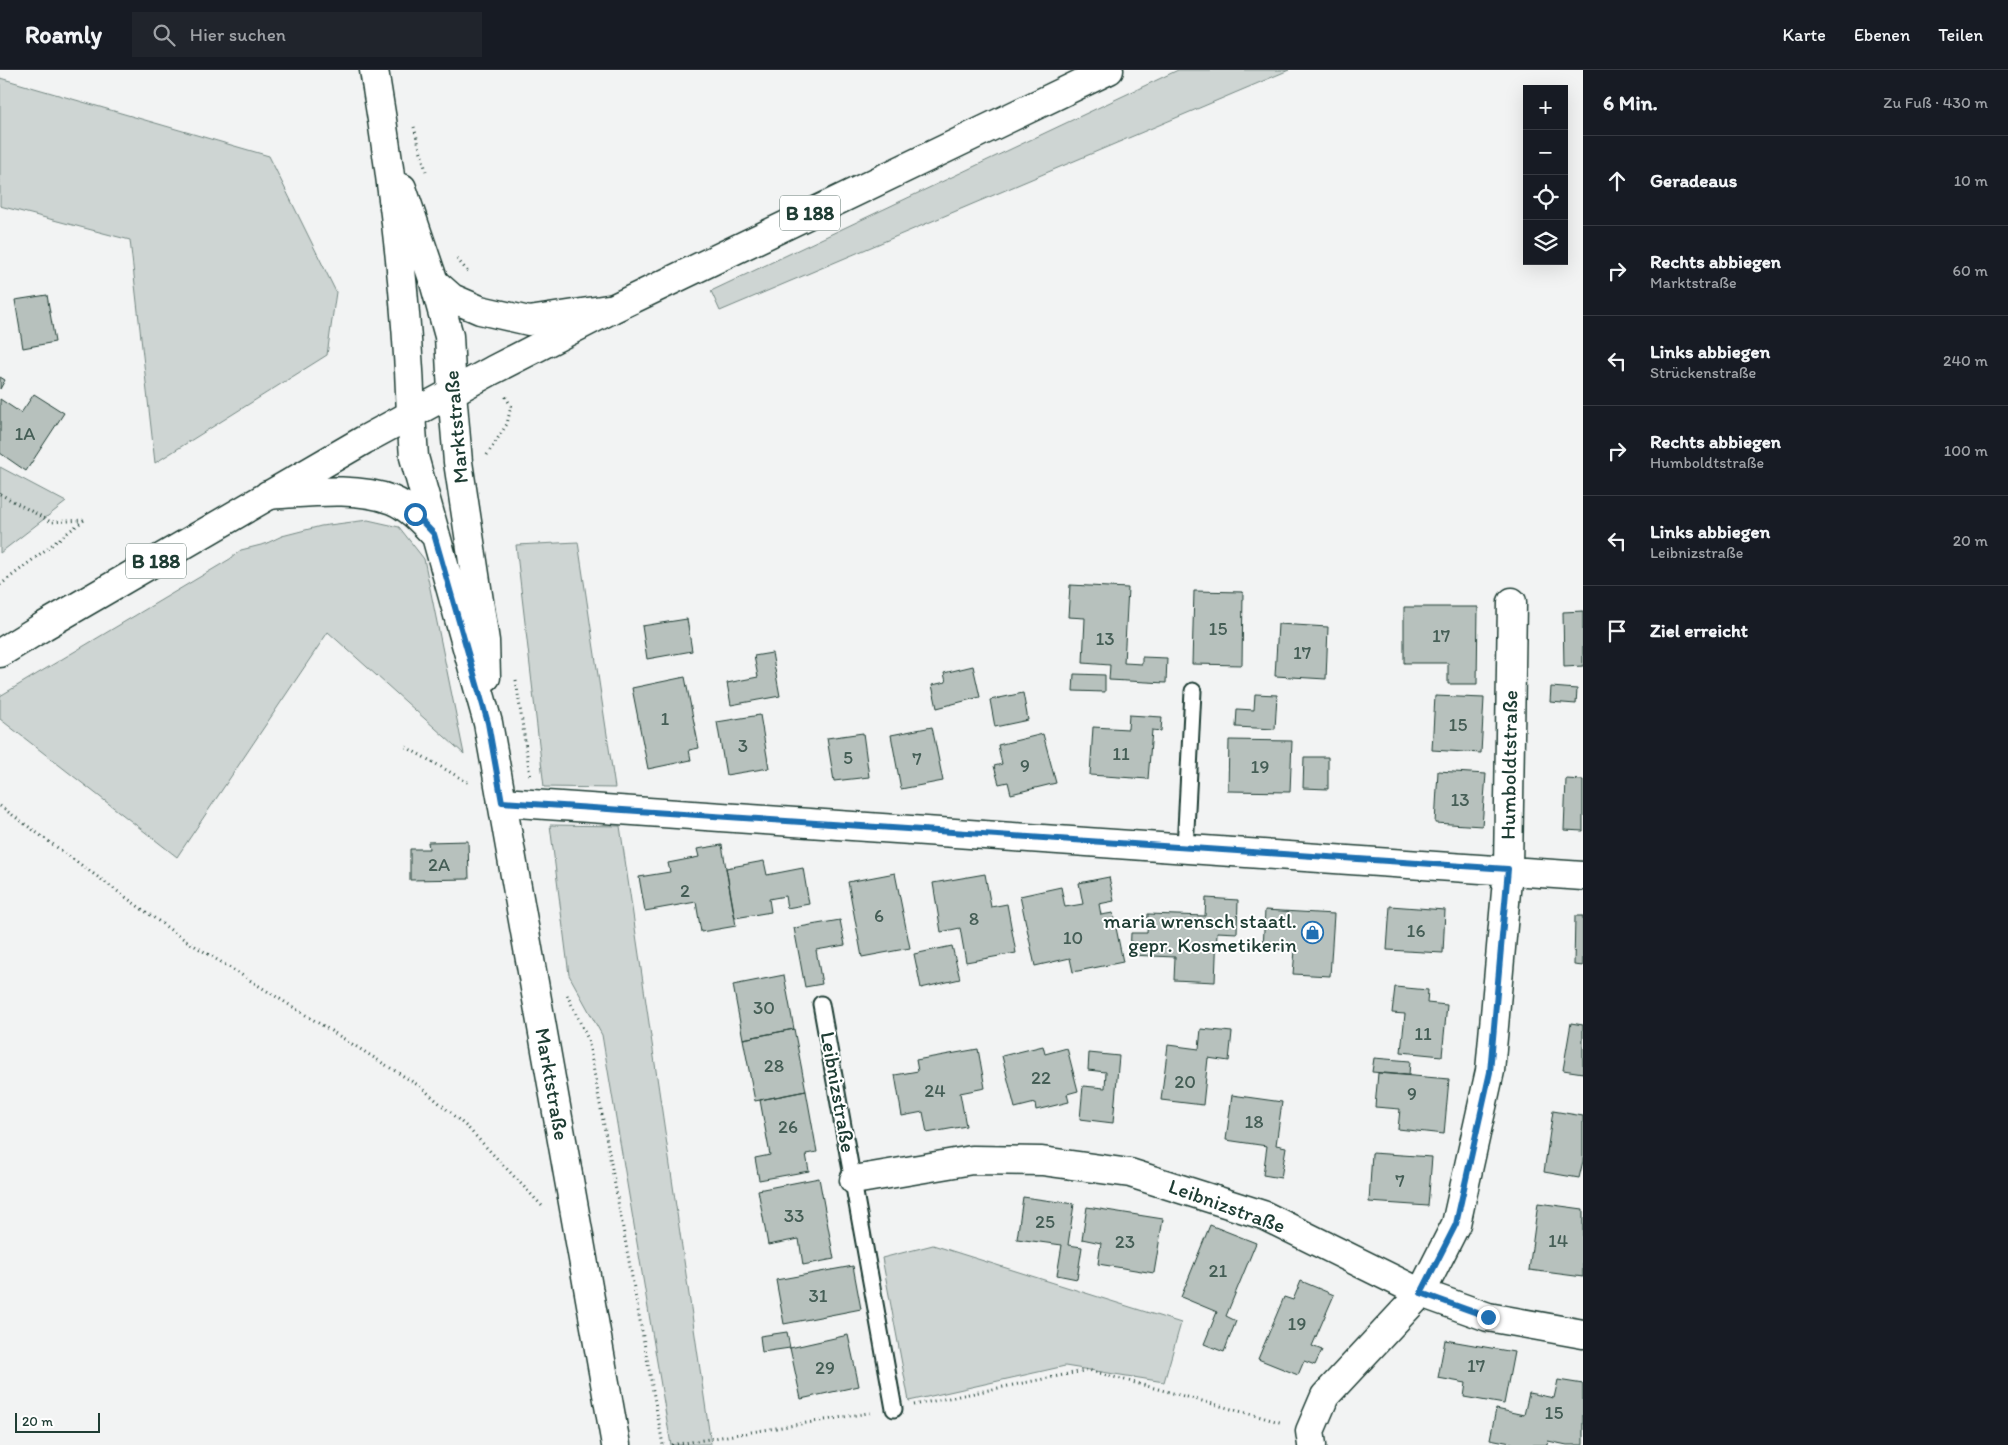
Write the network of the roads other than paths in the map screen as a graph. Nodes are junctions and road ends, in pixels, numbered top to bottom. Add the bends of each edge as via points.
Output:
1 (374, 70) edge
2 (1109, 70) edge
3 (385, 139) junction
4 (434, 282) junction
5 (612, 309) junction
6 (452, 392) junction
7 (411, 414) junction
8 (268, 495) junction
9 (434, 534) junction
10 (1512, 602) dead end
11 (0, 654) edge
12 (1193, 691) dead end
13 (488, 723) junction
14 (502, 802) junction
15 (1185, 849) junction
16 (1508, 869) junction
17 (1583, 876) edge
18 (821, 1004) dead end
19 (854, 1180) junction
20 (1421, 1293) junction
21 (1583, 1334) edge
22 (894, 1409) road end
23 (1311, 1438) edge
24 (616, 1445) edge

1 - 3 street, Marktstraße
2 - 5 street, B 188
3 - 4 street, Marktstraße
3 - 7 street, Marktstraße via 409,345
4 - 5 street via 452,298 480,310 529,321
4 - 6 street, Marktstraße via 449,336
5 - 6 street, B 188
6 - 7 street, B 188
6 - 13 street, Marktstraße via 458,462 484,641
7 - 8 street, B 188
7 - 9 street, Marktstraße via 414,457
8 - 9 street via 367,494 392,500 415,514
8 - 11 street, B 188
9 - 13 street, Marktstraße
10 - 16 street, Humboldtstraße
12 - 15 lane
13 - 14 street, Marktstraße
14 - 15 street
14 - 24 street, Marktstraße
15 - 16 street
16 - 17 street
16 - 20 street, Humboldtstraße via 1490,1072 1456,1224
18 - 19 lane, Leibnizstraße
19 - 20 street, Leibnizstraße via 972,1160 1042,1161 1130,1173 1263,1214
19 - 22 lane, Leibnizstraße
20 - 21 street, Leibnizstraße via 1488,1317
20 - 23 street, Humboldtstraße via 1324,1396

